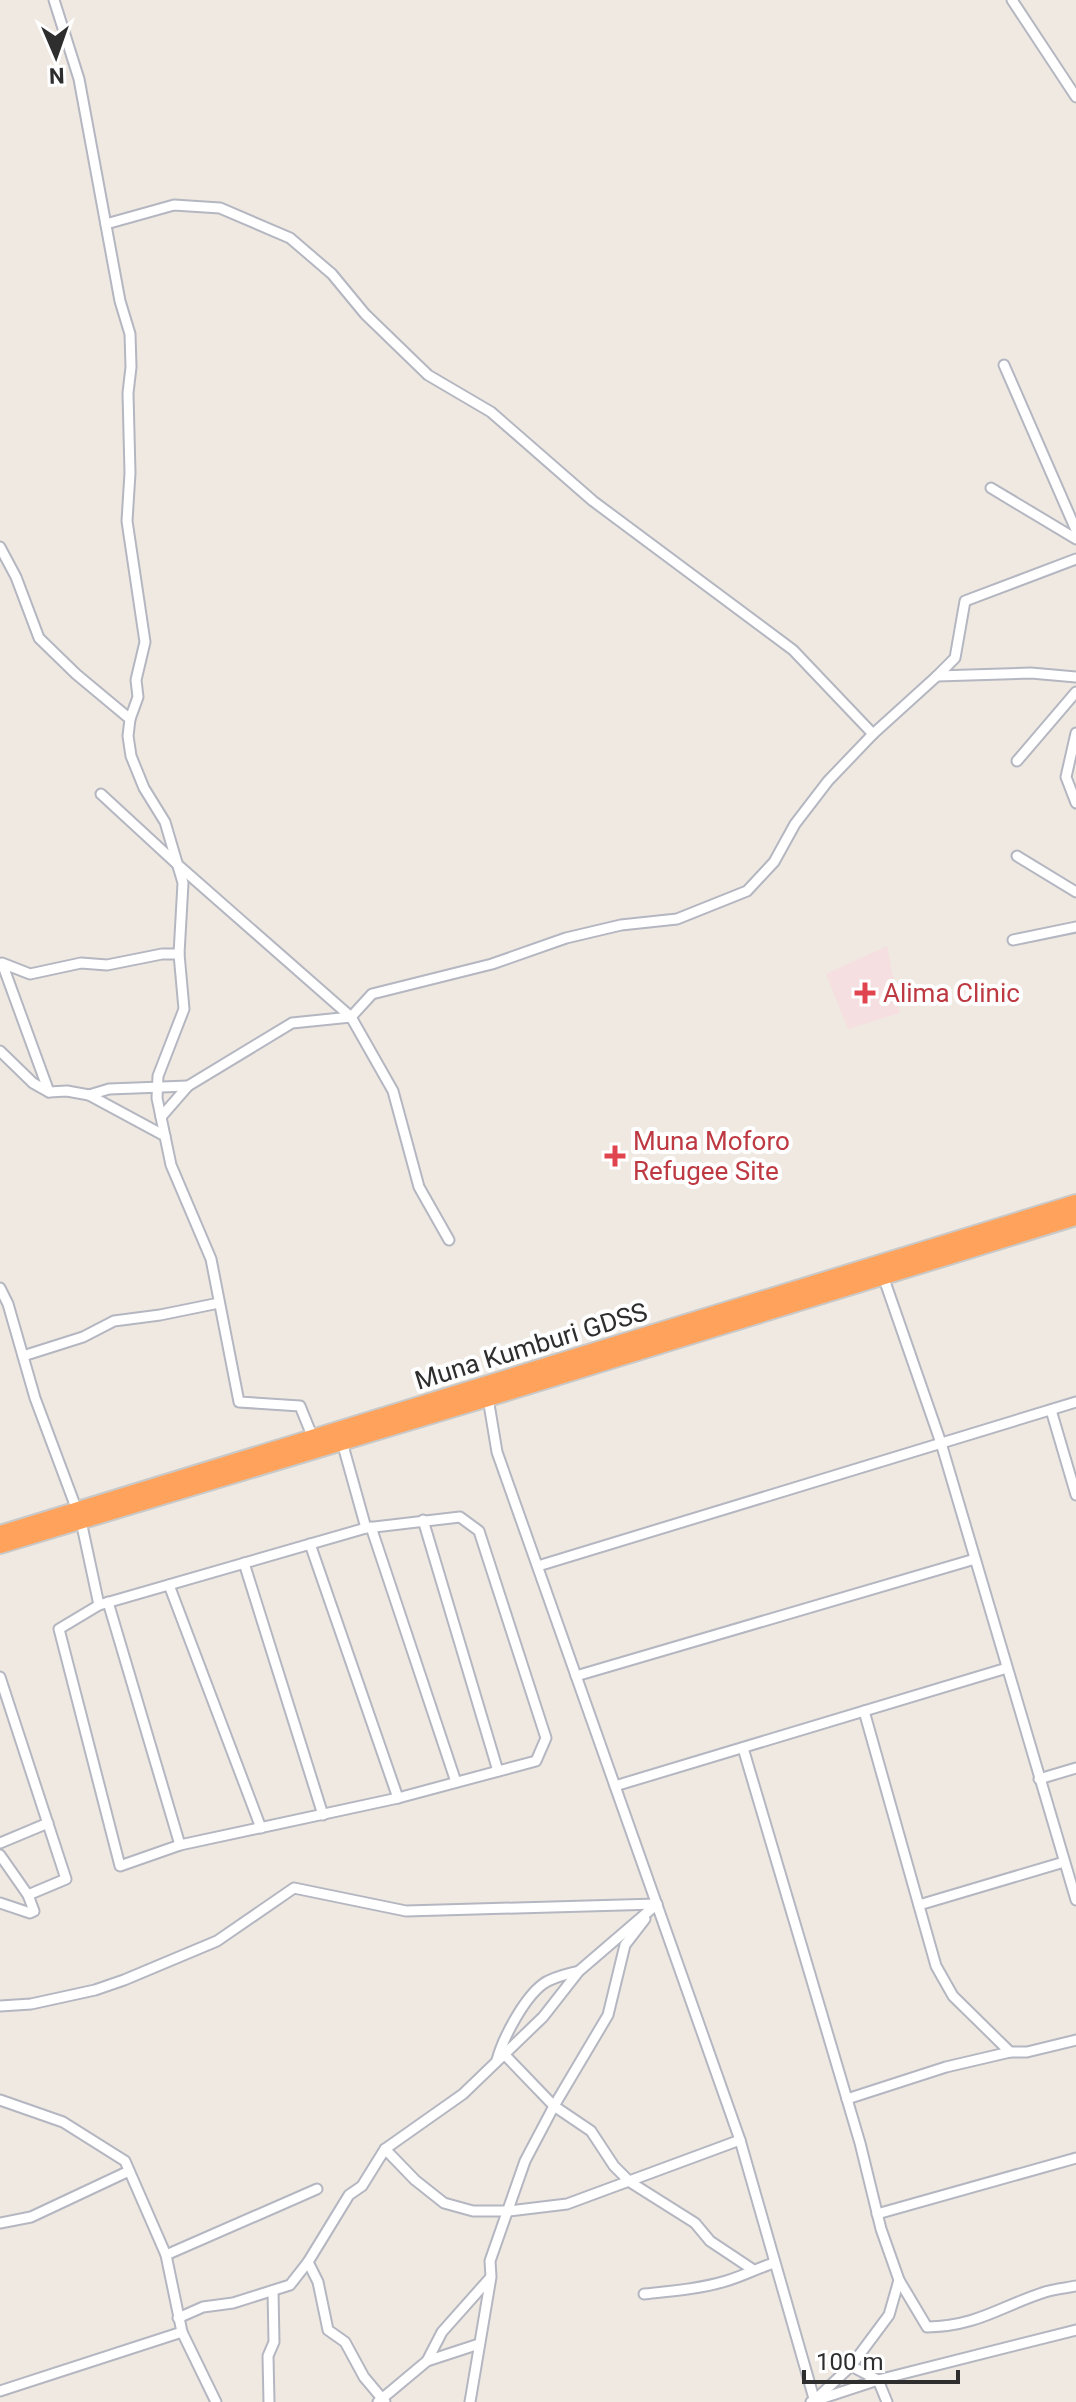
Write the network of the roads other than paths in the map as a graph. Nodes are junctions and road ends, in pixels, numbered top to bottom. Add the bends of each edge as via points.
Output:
1 (54, 0) edge
2 (1012, 0) edge
3 (1076, 97) edge
4 (106, 224) junction
5 (1004, 365) dead end
6 (991, 488) dead end
7 (1076, 530) edge
8 (1076, 539) edge
9 (0, 547) edge
10 (1076, 559) edge
11 (937, 676) junction
12 (1076, 677) edge
13 (1076, 692) edge
14 (130, 719) junction
15 (1076, 733) edge
16 (873, 734) junction
17 (1017, 761) dead end
18 (101, 794) dead end
19 (1076, 803) edge
20 (1017, 856) dead end
21 (178, 865) junction
22 (1076, 892) edge
23 (1076, 927) edge
24 (1013, 940) dead end
25 (179, 954) junction
26 (5, 985) edge
27 (351, 1017) junction
28 (0, 1051) edge
29 (188, 1086) junction
30 (157, 1087) junction
31 (49, 1092) junction
32 (89, 1095) junction
33 (161, 1117) junction
34 (165, 1136) junction
35 (1076, 1203) edge
36 (1076, 1217) edge
37 (449, 1240) dead end
38 (883, 1276) junction
39 (0, 1288) edge
40 (219, 1303) junction
41 (23, 1356) junction
42 (488, 1398) junction
43 (1076, 1402) edge
44 (1051, 1410) junction
45 (313, 1438) junction
46 (342, 1442) junction
47 (941, 1443) junction
48 (1076, 1495) edge
49 (79, 1516) junction
50 (423, 1520) junction
51 (368, 1528) junction
52 (0, 1534) edge
53 (310, 1544) junction
54 (0, 1545) edge
55 (975, 1559) junction
56 (244, 1563) junction
57 (538, 1566) junction
58 (169, 1585) junction
59 (103, 1604) junction
60 (1007, 1668) junction
61 (576, 1676) junction
62 (0, 1677) edge
63 (864, 1711) junction
64 (13, 1716) junction
65 (0, 1720) edge
66 (743, 1748) junction
67 (1076, 1768) edge
68 (498, 1771) junction
69 (1039, 1779) junction
70 (456, 1782) junction
71 (615, 1786) junction
72 (398, 1798) junction
73 (323, 1815) junction
74 (48, 1823) junction
75 (261, 1828) junction
76 (0, 1843) edge
77 (180, 1845) junction
78 (0, 1855) edge
79 (1064, 1862) junction
80 (28, 1895) junction
81 (1076, 1900) edge
82 (0, 1903) edge
83 (657, 1904) junction
84 (919, 1905) junction
85 (579, 1971) junction
86 (0, 2006) edge
87 (1076, 2040) edge
88 (1010, 2052) junction
89 (500, 2057) junction
90 (847, 2099) junction
91 (0, 2100) edge
92 (554, 2106) junction
93 (740, 2140) junction
94 (385, 2149) junction
95 (1076, 2158) edge
96 (129, 2171) junction
97 (630, 2182) junction
98 (317, 2189) dead end
99 (509, 2211) junction
100 (877, 2214) junction
101 (0, 2223) edge
102 (166, 2255) junction
103 (308, 2262) junction
104 (774, 2263) junction
105 (752, 2269) junction
106 (491, 2277) junction
107 (899, 2280) junction
108 (1076, 2286) edge
109 (273, 2291) junction
110 (644, 2294) dead end
111 (178, 2318) junction
112 (1076, 2330) edge
113 (182, 2332) junction
114 (479, 2344) junction
115 (427, 2361) junction
116 (851, 2366) junction
117 (878, 2380) junction
118 (0, 2391) edge
119 (381, 2401) edge
120 (216, 2402) edge
121 (269, 2402) edge
122 (470, 2402) edge
123 (814, 2402) edge
124 (887, 2402) edge

1 - 4 street via 79,79
2 - 3 street
4 - 14 street via 130,345 127,521 145,642
4 - 16 street via 174,205 220,208 290,238 332,274 428,375 491,412 593,501 793,650
5 - 7 street
6 - 8 street
9 - 14 street via 39,638
10 - 11 street via 965,601 955,658
11 - 12 street
11 - 16 street
13 - 17 street
14 - 21 street via 131,756 165,822
15 - 19 street via 1066,777
16 - 27 street via 828,781 774,862 747,891 677,919 566,938 492,964 372,994
18 - 21 street
20 - 22 street
21 - 25 street via 183,883
21 - 27 street
23 - 24 street
25 - 26 street via 107,965 81,963 30,974 2,963
25 - 30 street via 184,1009
26 - 31 street
27 - 29 street via 292,1023
27 - 37 street via 393,1091 419,1187
28 - 31 street
29 - 30 street
29 - 33 street
30 - 32 street
30 - 33 street
31 - 32 street
32 - 34 street
33 - 34 street
34 - 40 street via 171,1165 211,1259
35 - 45 highway, Muna Kumburi GDSS
36 - 38 highway, Muna Kumburi GDSS
38 - 42 highway, Muna Kumburi GDSS
38 - 47 street
39 - 41 street
40 - 41 street via 114,1321
40 - 45 street via 239,1402 300,1406
41 - 49 street
42 - 46 highway, Muna Kumburi GDSS
42 - 57 street via 497,1452
43 - 44 street
44 - 47 street
44 - 48 street
45 - 49 highway, Muna Kumburi GDSS
46 - 49 highway, Muna Kumburi GDSS
46 - 51 street
47 - 55 street
47 - 57 street
49 - 52 highway, Muna Kumburi GDSS
49 - 54 highway, Muna Kumburi GDSS
49 - 59 street
50 - 51 street
50 - 68 street
50 - 68 street via 460,1517 479,1531 546,1738 536,1761
51 - 53 street
51 - 70 street
53 - 56 street
53 - 72 street
55 - 60 street
55 - 61 street
56 - 58 street
56 - 73 street
57 - 61 street
58 - 59 street
58 - 75 street
59 - 77 street
59 - 77 street via 59,1629 120,1866
60 - 63 street
60 - 69 street
61 - 71 street
62 - 64 street
63 - 66 street
63 - 84 street
64 - 65 street
64 - 74 street
66 - 71 street
66 - 90 street
67 - 69 street
68 - 70 street
69 - 79 street
70 - 72 street
71 - 83 street
72 - 73 street
73 - 75 street
74 - 76 street
74 - 80 street via 66,1879
75 - 77 street
78 - 80 street
79 - 81 street
79 - 84 street
80 - 82 street via 34,1911 30,1913
83 - 85 street
83 - 86 street via 406,1911 294,1888 217,1941 124,1980 31,2004
83 - 92 street via 625,1945 608,2015
83 - 93 street
84 - 88 street via 936,1966 953,1996
85 - 89 street via 543,2017
85 - 89 street via 537,1990 502,2043
87 - 88 street
88 - 90 street
89 - 92 street
89 - 94 street via 463,2094
90 - 100 street
91 - 96 street via 63,2122 125,2161
92 - 97 street via 591,2131
92 - 99 street via 525,2161
93 - 97 street
93 - 104 street
94 - 99 street via 444,2203 473,2211
94 - 103 street
95 - 100 street
96 - 101 street via 31,2217
96 - 102 street
97 - 99 street via 567,2204
97 - 105 street via 695,2223 710,2241
98 - 102 street
99 - 106 street via 490,2261
100 - 107 street
102 - 111 street
103 - 109 street via 290,2285
103 - 119 street via 328,2330 345,2342
104 - 105 street
104 - 123 street
105 - 110 street via 694,2289
106 - 114 street
106 - 115 street via 442,2332
107 - 108 street via 927,2327 987,2317 1045,2292
107 - 116 street via 889,2315
109 - 111 street
109 - 121 street
111 - 113 street
112 - 117 street
113 - 118 street
113 - 120 street
114 - 115 street
114 - 122 street
115 - 119 street
116 - 117 street
116 - 123 street
117 - 123 street
117 - 124 street

